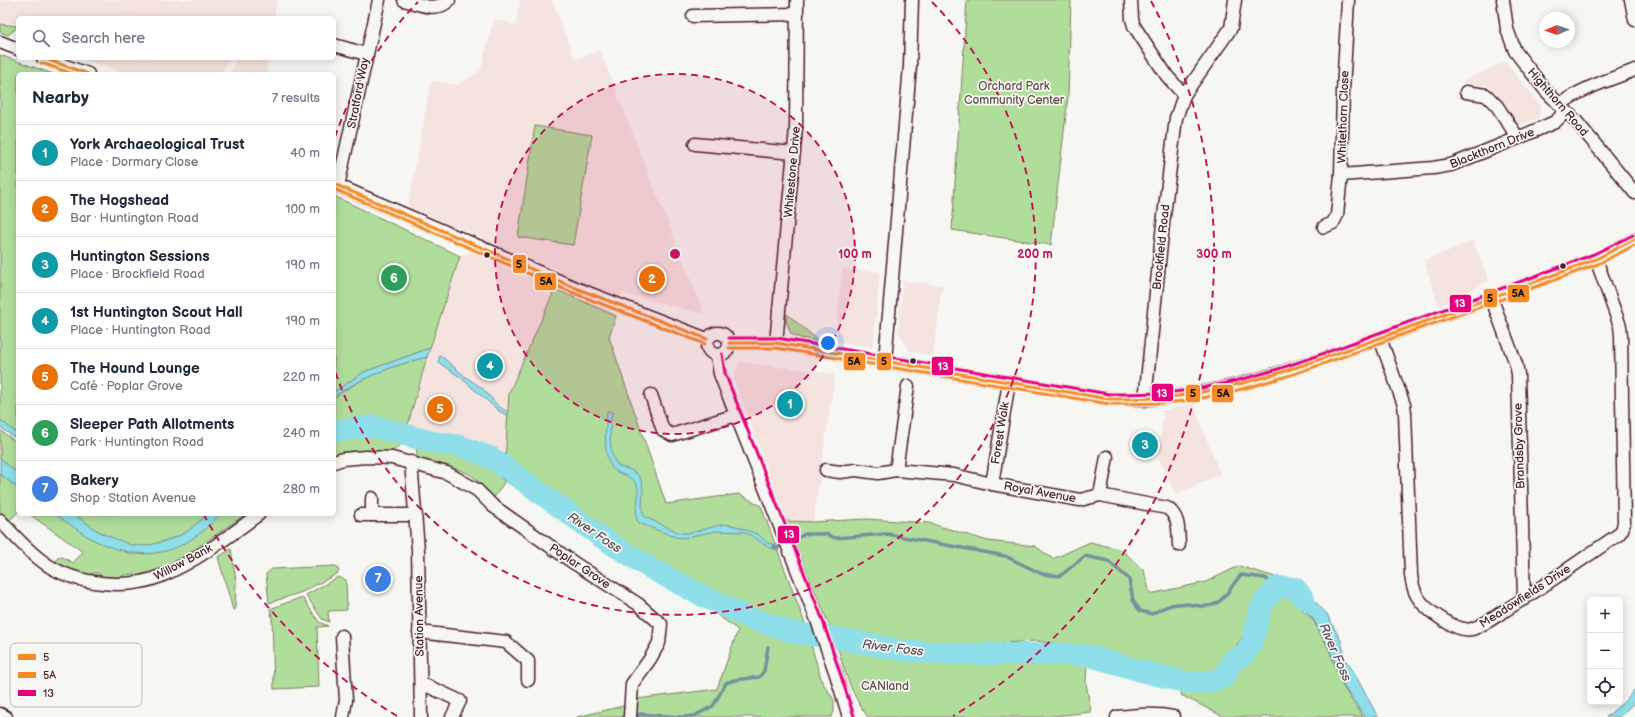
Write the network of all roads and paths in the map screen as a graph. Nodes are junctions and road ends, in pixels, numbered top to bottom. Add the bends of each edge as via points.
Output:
1 (379, 0) edge
2 (404, 0) edge
3 (448, 0) edge
4 (797, 0) edge
5 (912, 0) edge
6 (1130, 0) edge
7 (1235, 0) edge
8 (1348, 0) edge
9 (1503, 0) edge
10 (1631, 0) edge
11 (797, 14) junction
12 (693, 16) dead end
13 (1635, 20) edge
14 (0, 42) edge
15 (336, 46) edge
16 (16, 48) edge
17 (366, 54) junction
18 (49, 60) edge
19 (1635, 70) edge
20 (82, 72) edge
21 (1466, 92) dead end
22 (1184, 95) junction
23 (1562, 108) junction
24 (1518, 138) junction
25 (696, 144) dead end
26 (794, 153) junction
27 (1341, 175) junction
28 (336, 185) edge
29 (1635, 193) edge
30 (1324, 227) dead end
31 (1635, 239) edge
32 (1596, 259) junction
33 (1491, 297) junction
34 (1380, 338) junction
35 (707, 339) junction
36 (729, 343) junction
37 (776, 343) junction
38 (717, 355) junction
39 (885, 360) junction
40 (1009, 382) junction
41 (908, 386) dead end
42 (651, 395) dead end
43 (1145, 400) junction
44 (736, 415) junction
45 (1107, 457) dead end
46 (336, 461) edge
47 (411, 462) junction
48 (826, 470) dead end
49 (896, 470) junction
50 (992, 484) junction
51 (1100, 495) junction
52 (372, 498) dead end
53 (416, 515) junction
54 (256, 516) edge
55 (0, 520) edge
56 (1178, 545) dead end
57 (1524, 599) junction
58 (419, 632) junction
59 (342, 636) dead end
60 (528, 680) dead end
61 (421, 683) junction
62 (848, 712) edge
63 (0, 714) edge
64 (6, 717) edge
65 (343, 717) edge
66 (421, 717) edge
67 (452, 717) edge
68 (630, 717) edge
69 (1117, 717) edge
70 (1174, 717) edge

1 - 17 street, Stratford Way
2 - 3 street via 435,7 444,5
4 - 11 street, Whitestone Drive
5 - 39 street via 910,66
6 - 22 street via 1134,26 1167,76
7 - 22 street, Brockfield Road via 1231,28
8 - 27 street, Whitethorn Close
9 - 23 street, Highthorn Road via 1507,29 1515,51
10 - 13 street
11 - 12 street
11 - 26 street, Whitestone Drive via 797,121
14 - 16 street
15 - 17 street
17 - 28 street, Stratford Way
18 - 20 street
19 - 23 street, Blackthorn Drive via 1571,96
21 - 24 street via 1486,95 1497,106
22 - 43 street, Brockfield Road via 1176,118
23 - 24 street, Blackthorn Drive via 1555,122
23 - 29 street, Highthorn Road
24 - 27 street, Blackthorn Drive via 1451,165
25 - 26 street
26 - 37 street, Whitestone Drive
27 - 30 street, Whitethorn Close via 1337,215 1333,222
28 - 35 street via 573,287
31 - 32 street
32 - 33 street
32 - 57 street, Meadowfields Drive via 1621,335 1624,523 1618,535
33 - 34 street
33 - 57 street, Brandsby Grove via 1518,374
34 - 43 street via 1276,374 1227,387
34 - 57 street, Meadowfields Drive via 1404,405 1411,575 1417,597 1452,626 1470,629
35 - 36 street via 712,334 722,333
35 - 38 street via 707,349
36 - 37 street
36 - 38 street via 728,349
37 - 39 street
38 - 44 street via 720,374
39 - 40 street
40 - 43 street via 1109,399
40 - 50 street, Forest Walk
41 - 49 street
42 - 44 street via 663,430 672,435
44 - 62 street via 817,620
45 - 51 street
46 - 47 street via 366,457
47 - 53 street, Station Avenue
47 - 68 street, Poplar Grove via 447,473 477,490 493,506 638,604 661,624 660,643 632,684
48 - 49 street, Royal Avenue via 878,473
49 - 50 street, Royal Avenue via 954,475
50 - 51 street, Royal Avenue via 1080,500
51 - 56 street, Royal Avenue via 1167,508 1174,513 1177,520
52 - 53 street via 366,515
53 - 58 street, Station Avenue
54 - 55 street, Willow Bank via 204,554 161,576 139,583 108,584 69,576 48,565 17,540
58 - 60 street via 506,642 528,661
58 - 61 street, Station Avenue
59 - 65 street via 346,700
61 - 66 street, Station Avenue
61 - 67 street via 460,701
63 - 64 street
69 - 70 street via 1162,714

